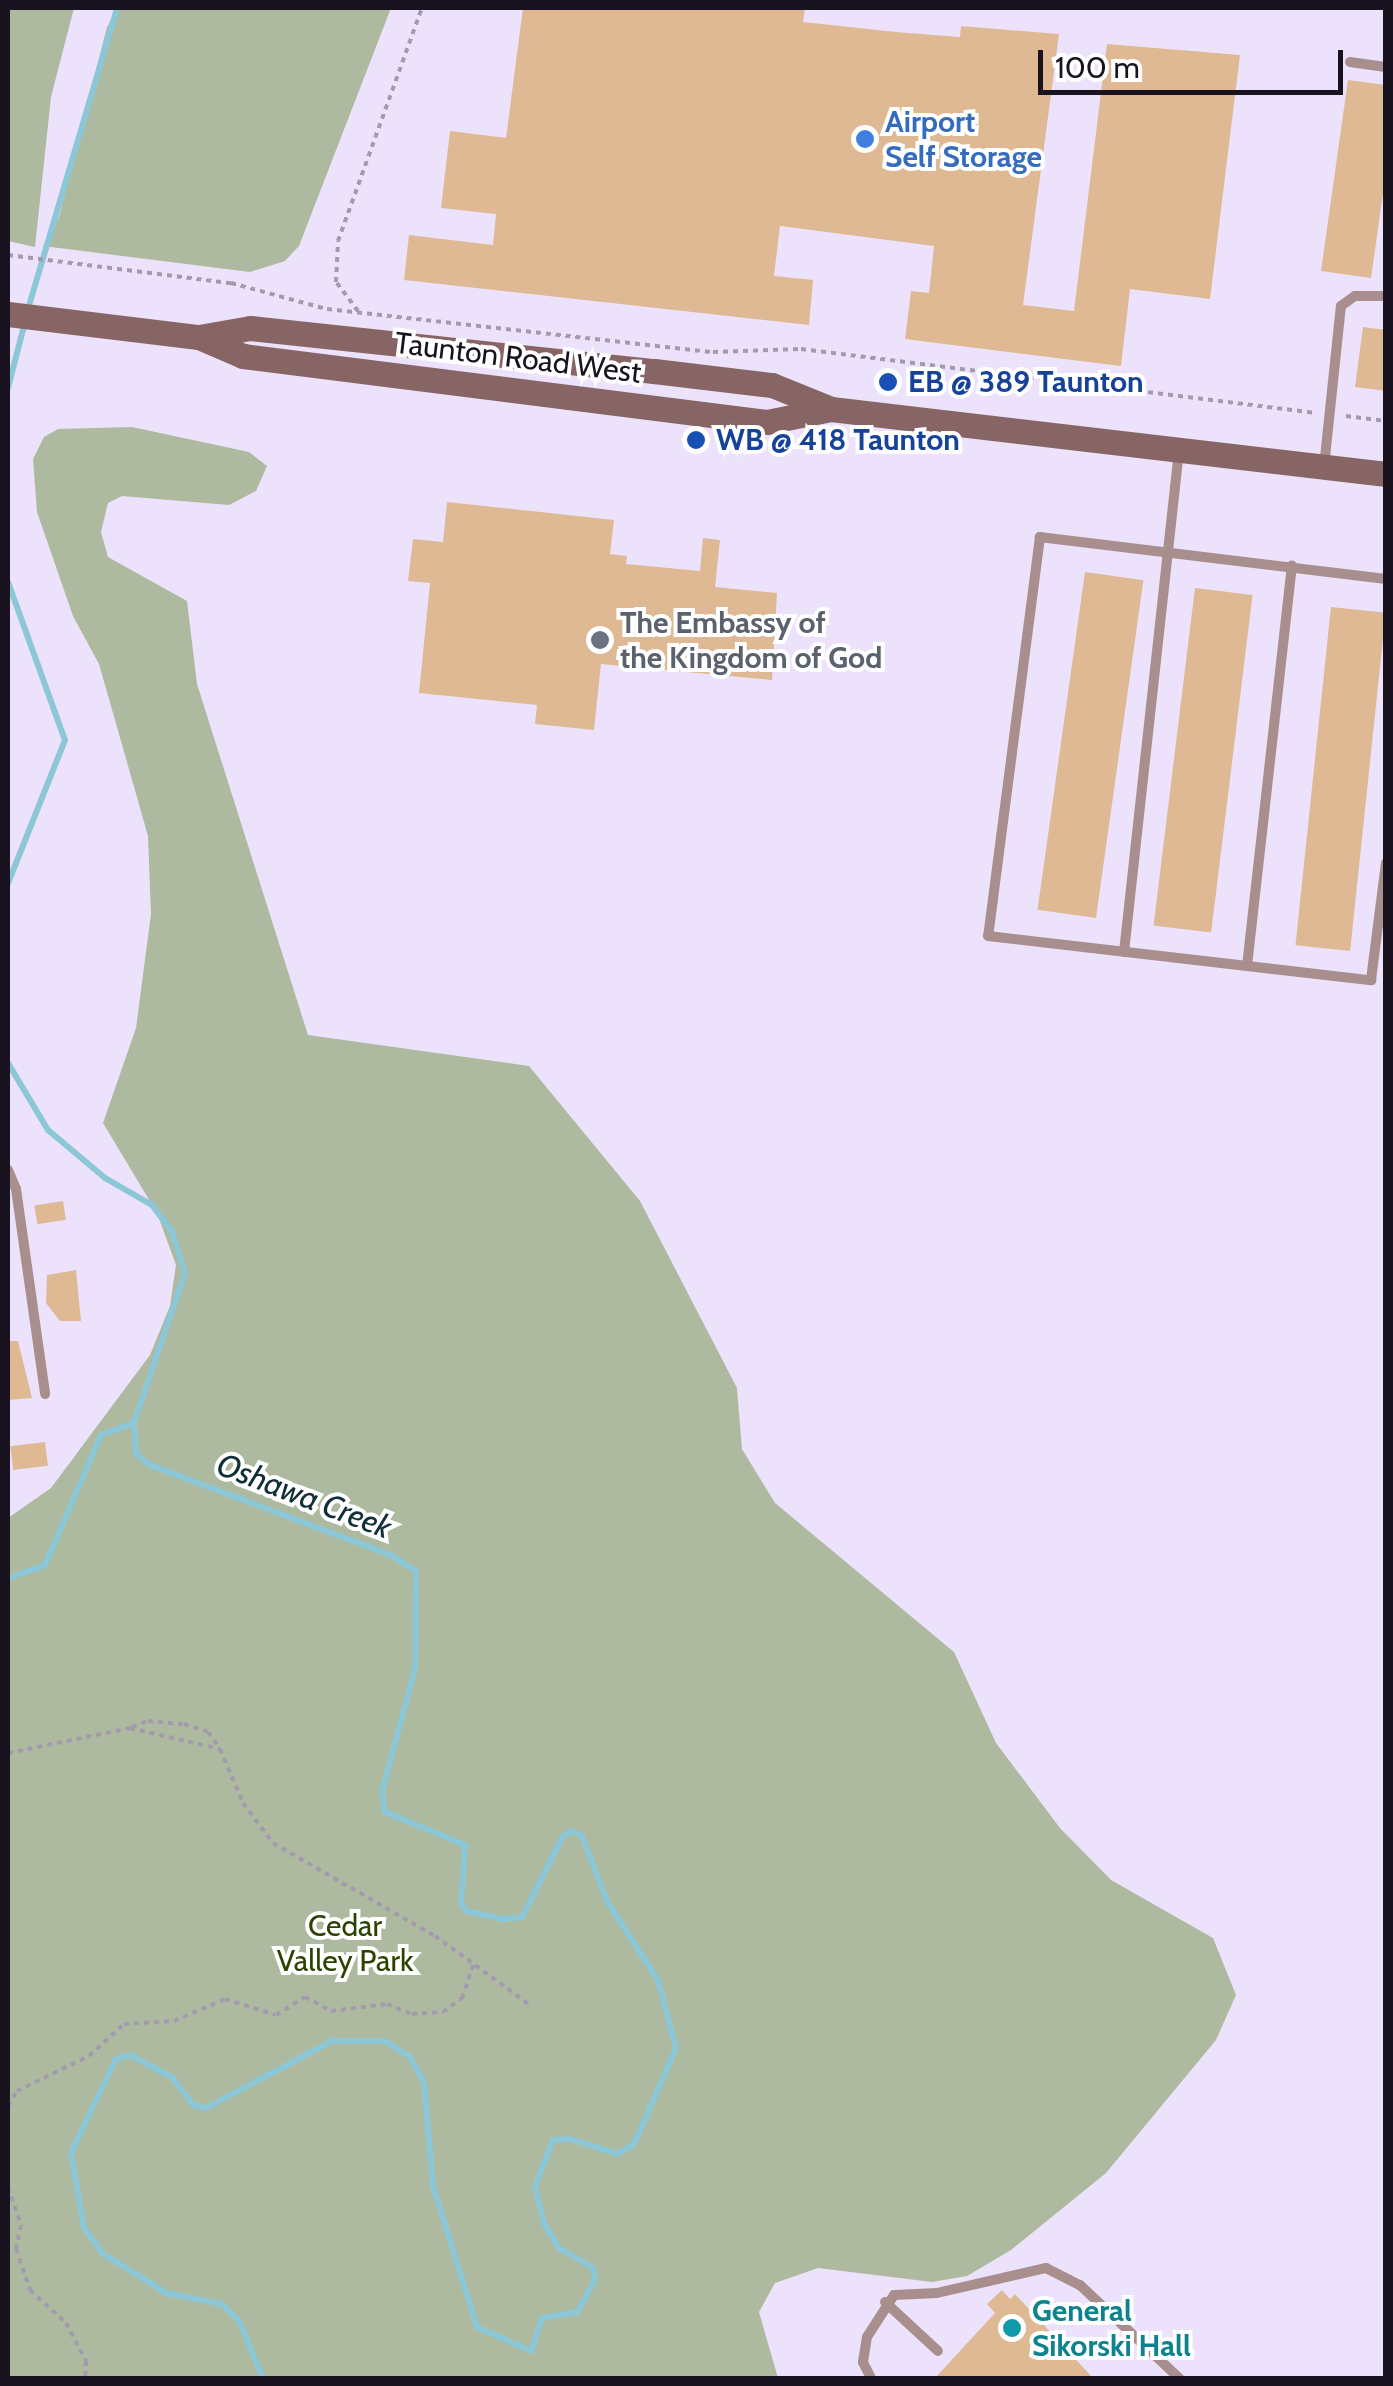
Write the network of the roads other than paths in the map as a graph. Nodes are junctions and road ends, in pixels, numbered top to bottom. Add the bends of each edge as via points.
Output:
1 (1350, 62) dead end
2 (1386, 67) edge
3 (1386, 296) edge
4 (8, 314) edge
5 (198, 338) junction
6 (831, 408) junction
7 (1179, 450) junction
8 (1324, 467) junction
9 (1386, 474) edge
10 (1168, 550) junction
11 (1292, 566) junction
12 (1386, 579) edge
13 (1386, 863) edge
14 (1124, 952) junction
15 (1247, 966) junction
16 (8, 1170) edge
17 (45, 1394) dead end
18 (885, 2302) junction
19 (938, 2350) dead end
20 (871, 2378) edge
21 (1179, 2378) edge

1 - 2 lane
3 - 8 lane via 1355,296 1342,306
4 - 5 main road, Taunton Road West
5 - 6 main road, Taunton Road West via 250,328 654,371 772,385
5 - 6 main road, Taunton Road West via 243,356 767,422
6 - 7 main road, Taunton Road West
7 - 8 main road, Taunton Road West
7 - 10 lane
8 - 9 main road, Taunton Road West
10 - 11 lane
10 - 14 lane
10 - 14 lane via 1040,538 988,936
11 - 12 lane
11 - 15 lane
13 - 15 lane via 1371,980
14 - 15 lane
16 - 17 lane
18 - 19 lane
18 - 20 lane via 867,2337 864,2362
18 - 21 lane via 1027,2270 1058,2270

